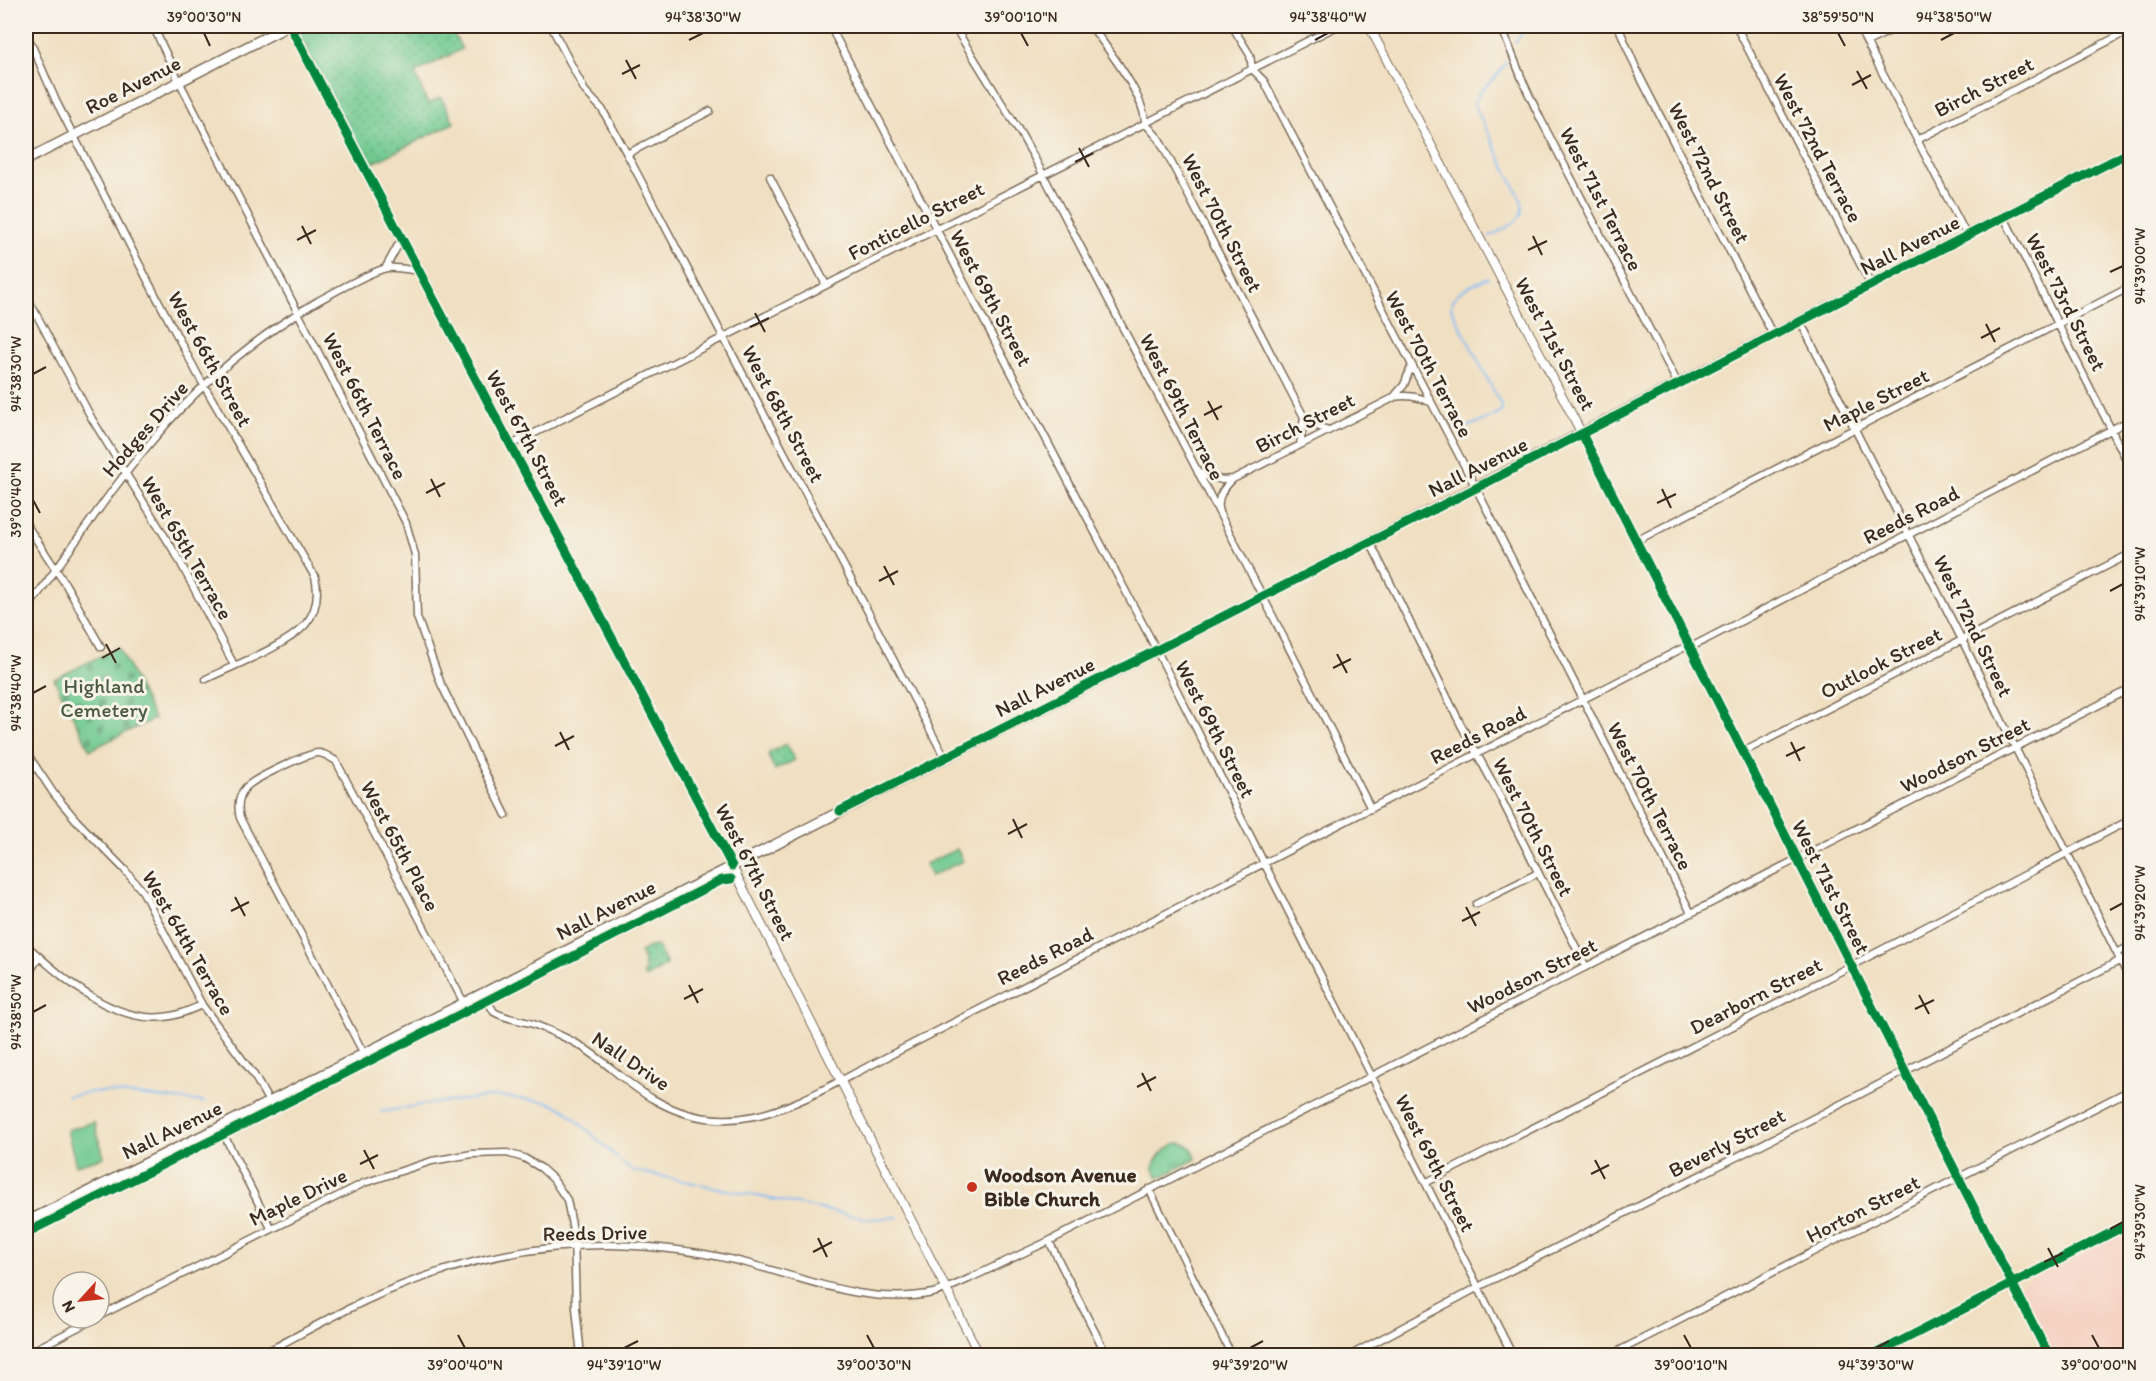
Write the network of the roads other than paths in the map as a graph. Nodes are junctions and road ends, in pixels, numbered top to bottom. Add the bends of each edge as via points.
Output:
1 (153, 26) edge
2 (289, 26) edge
3 (551, 26) edge
4 (830, 26) edge
5 (954, 26) edge
6 (1091, 26) edge
7 (1232, 26) edge
8 (1337, 26) edge
9 (1369, 26) edge
10 (1501, 26) edge
11 (1618, 26) edge
12 (1736, 26) edge
13 (1858, 26) edge
14 (1900, 26) edge
15 (2130, 30) edge
16 (26, 32) edge
17 (1867, 42) junction
18 (1252, 69) junction
19 (179, 81) junction
20 (710, 111) dead end
21 (1145, 123) junction
22 (74, 136) junction
23 (1917, 140) junction
24 (2130, 152) edge
25 (627, 154) junction
26 (26, 160) edge
27 (1043, 174) junction
28 (770, 177) dead end
29 (2004, 217) junction
30 (937, 229) junction
31 (1966, 237) junction
32 (402, 238) junction
33 (386, 267) junction
34 (419, 271) junction
35 (826, 285) junction
36 (1871, 285) junction
37 (2130, 287) edge
38 (26, 295) edge
39 (298, 313) junction
40 (1800, 321) junction
41 (2058, 324) junction
42 (1773, 335) junction
43 (724, 337) junction
44 (1411, 367) junction
45 (1678, 384) junction
46 (204, 386) junction
47 (1393, 398) junction
48 (1430, 403) junction
49 (1304, 417) junction
50 (2130, 420) edge
51 (1855, 429) junction
52 (1329, 430) junction
53 (2112, 430) junction
54 (1582, 434) junction
55 (511, 445) junction
56 (1300, 445) junction
57 (2130, 466) edge
58 (1198, 473) junction
59 (125, 474) junction
60 (1233, 479) junction
61 (1476, 488) junction
62 (1220, 514) junction
63 (26, 524) edge
64 (1909, 534) junction
65 (1636, 541) junction
66 (1370, 542) junction
67 (2130, 554) edge
68 (56, 570) junction
69 (1263, 597) junction
70 (26, 610) edge
71 (1962, 640) junction
72 (101, 647) dead end
73 (1690, 647) junction
74 (1157, 651) junction
75 (234, 665) junction
76 (206, 679) dead end
77 (2130, 689) edge
78 (1582, 700) junction
79 (2014, 747) junction
80 (26, 752) edge
81 (1743, 752) junction
82 (1476, 753) junction
83 (945, 758) junction
84 (1371, 809) junction
85 (506, 815) dead end
86 (2130, 820) edge
87 (2068, 853) junction
88 (1797, 859) junction
89 (1264, 864) junction
90 (732, 866) junction
91 (1538, 873) junction
92 (1476, 904) dead end
93 (1691, 913) junction
94 (26, 945) edge
95 (2130, 946) edge
96 (2117, 953) junction
97 (39, 957) junction
98 (2121, 960) junction
99 (1851, 965) junction
100 (1586, 967) junction
101 (26, 978) edge
102 (2130, 980) edge
103 (483, 993) junction
104 (464, 1003) junction
105 (202, 1005) junction
106 (364, 1054) junction
107 (1904, 1071) junction
108 (1372, 1075) junction
109 (841, 1080) junction
110 (2130, 1090) edge
111 (269, 1102) junction
112 (220, 1127) junction
113 (1958, 1178) junction
114 (1426, 1182) junction
115 (1149, 1189) junction
116 (26, 1222) edge
117 (2130, 1223) edge
118 (270, 1228) junction
119 (1048, 1241) junction
120 (574, 1246) junction
121 (2012, 1283) junction
122 (1480, 1287) junction
123 (946, 1288) junction
124 (111, 1310) edge
125 (72, 1330) edge
126 (26, 1354) edge
127 (259, 1356) edge
128 (581, 1356) edge
129 (980, 1356) edge
130 (1107, 1356) edge
131 (1232, 1356) edge
132 (1349, 1356) edge
133 (1513, 1356) edge
134 (1609, 1356) edge
135 (1872, 1356) edge
136 (2049, 1356) edge

1 - 19 street, West 66th Terrace
2 - 19 main road, Roe Avenue
2 - 32 street, West 67th Street
3 - 25 street, West 68th Street via 585,91 602,109
4 - 30 street, West 69th Street
5 - 27 street, West 69th Terrace
6 - 21 street, West 70th Street via 1124,73 1145,111
7 - 18 street, West 70th Terrace via 1250,55
8 - 18 street, Fonticello Street
9 - 54 street, West 71st Street
10 - 45 street, West 71st Terrace via 1540,118
11 - 42 street, West 72nd Street via 1639,75
12 - 36 street, West 72nd Terrace
13 - 17 street
14 - 17 street
15 - 23 street, Birch Street
16 - 22 street, West 66th Street
17 - 23 street
18 - 21 street, Fonticello Street
18 - 44 street, West 70th Terrace via 1264,81
19 - 22 main road, Roe Avenue
19 - 39 street, West 66th Terrace
20 - 25 street
21 - 27 street, Fonticello Street
21 - 49 street, West 70th Street via 1160,140
22 - 26 main road, Roe Avenue
22 - 46 street, West 66th Street
23 - 31 street
24 - 29 main road, Nall Avenue
25 - 43 street, West 68th Street
27 - 30 street, Fonticello Street
27 - 58 street, West 69th Terrace
28 - 35 street
29 - 31 main road, Nall Avenue
29 - 41 street, West 73rd Street
30 - 35 street, Fonticello Street
30 - 74 street, West 69th Street
31 - 36 main road, Nall Avenue
32 - 33 street
32 - 34 street, West 67th Street
33 - 34 street
33 - 39 street, Hodges Drive
34 - 55 street, West 67th Street
35 - 43 street, Fonticello Street
36 - 40 main road, Nall Avenue
37 - 41 street, Maple Street
38 - 59 street, West 65th Terrace
39 - 46 street, Hodges Drive
39 - 85 street, West 66th Terrace via 406,523 415,555 417,616 441,684
40 - 42 main road, Nall Avenue
40 - 51 street, West 72nd Street
41 - 51 street, Maple Street
41 - 53 street, West 73rd Street
42 - 45 main road, Nall Avenue
43 - 55 street, Fonticello Street
43 - 83 street, West 68th Street
44 - 47 street
44 - 48 street, West 70th Terrace
45 - 54 main road, Nall Avenue
46 - 59 street, Hodges Drive
46 - 75 street, West 66th Street via 310,567 317,591 313,612 300,630
47 - 48 street via 1406,395
47 - 52 street, Birch Street
48 - 61 street, West 70th Terrace
49 - 52 street
49 - 56 street
50 - 53 street, Reeds Road
51 - 64 street, West 72nd Street
51 - 65 street, Maple Street
52 - 56 street, Birch Street
53 - 57 street, West 73rd Street
53 - 64 street, Reeds Road
54 - 61 main road, Nall Avenue
54 - 65 street, West 71st Street
55 - 90 street, West 67th Street
56 - 60 street, Birch Street
58 - 60 street
58 - 62 street, West 69th Terrace
59 - 68 street, Hodges Drive
59 - 75 street, West 65th Terrace via 177,556
60 - 62 street via 1220,495
61 - 66 main road, Nall Avenue
61 - 78 street, West 70th Terrace
62 - 69 street, West 69th Terrace
63 - 68 street
64 - 71 street, West 72nd Street
64 - 73 street, Reeds Road
65 - 73 street, West 71st Street
66 - 69 main road, Nall Avenue
66 - 82 street, West 70th Street
67 - 71 street, Outlook Street
68 - 70 street, Hodges Drive
68 - 72 street
69 - 74 main road, Nall Avenue
69 - 84 street, West 69th Terrace
71 - 79 street, West 72nd Street
71 - 81 street, Outlook Street
73 - 78 street, Reeds Road
73 - 81 street, West 71st Street
74 - 83 main road, Nall Avenue
74 - 89 street, West 69th Street
75 - 76 street
77 - 79 street, Woodson Street
78 - 82 street, Reeds Road
78 - 93 street, West 70th Terrace
79 - 87 street, West 72nd Street
79 - 88 street, Woodson Street
80 - 105 street, West 64th Terrace via 76,821 143,892
81 - 88 street, West 71st Street
82 - 84 street, Reeds Road
82 - 91 street, West 70th Street
83 - 90 main road, Nall Avenue
84 - 89 street, Reeds Road
86 - 87 street, Dearborn Street
87 - 96 street, West 72nd Street
87 - 99 street, Dearborn Street
88 - 93 street, Woodson Street
88 - 99 street, West 71st Street
89 - 108 street, West 69th Street
89 - 109 street, Reeds Road
90 - 103 main road, Nall Avenue
90 - 109 street, West 67th Street
91 - 92 street
91 - 100 street, West 70th Street
93 - 100 street, Woodson Street
94 - 97 street
95 - 96 street
96 - 98 street, West 72nd Street
97 - 101 street
97 - 105 street via 78,989 127,1012 166,1017
98 - 102 street, West 72nd Street
98 - 107 street, Beverly Street
99 - 107 street, West 71st Street
99 - 114 street, Dearborn Street
100 - 108 street, Woodson Street
103 - 104 main road, Nall Avenue
103 - 109 street, Nall Drive via 494,1012 582,1046 652,1099 691,1115 732,1119 758,1116
104 - 106 main road, Nall Avenue
104 - 106 street, West 65th Place via 336,761 318,753 279,769 246,787 239,799 240,818
105 - 111 street, West 64th Terrace via 254,1075
106 - 111 main road, Nall Avenue
107 - 113 street, West 71st Street
107 - 122 street, Beverly Street
108 - 114 street, West 69th Street
108 - 115 street, Woodson Street
109 - 123 street, West 67th Street
110 - 113 street, Horton Street
111 - 112 main road, Nall Avenue
112 - 116 main road, Nall Avenue
112 - 118 street
113 - 121 street, West 71st Street
113 - 134 street, Horton Street
114 - 122 street, West 69th Street
115 - 119 street, Woodson Street
115 - 131 street
117 - 121 street
118 - 120 street, Maple Drive via 396,1171 432,1161 498,1153 524,1158 553,1179 570,1210
118 - 124 street, Maple Drive
119 - 123 street, Woodson Street
119 - 130 street
120 - 123 street, Reeds Drive via 688,1251 872,1294 918,1295
120 - 127 street, Reeds Drive via 484,1259 441,1271 384,1293
120 - 128 street, Maple Drive
121 - 135 street
121 - 136 street, West 71st Street
122 - 132 street, Beverly Street
122 - 133 street, West 69th Street
123 - 129 street, West 67th Street
125 - 126 street, Maple Drive

